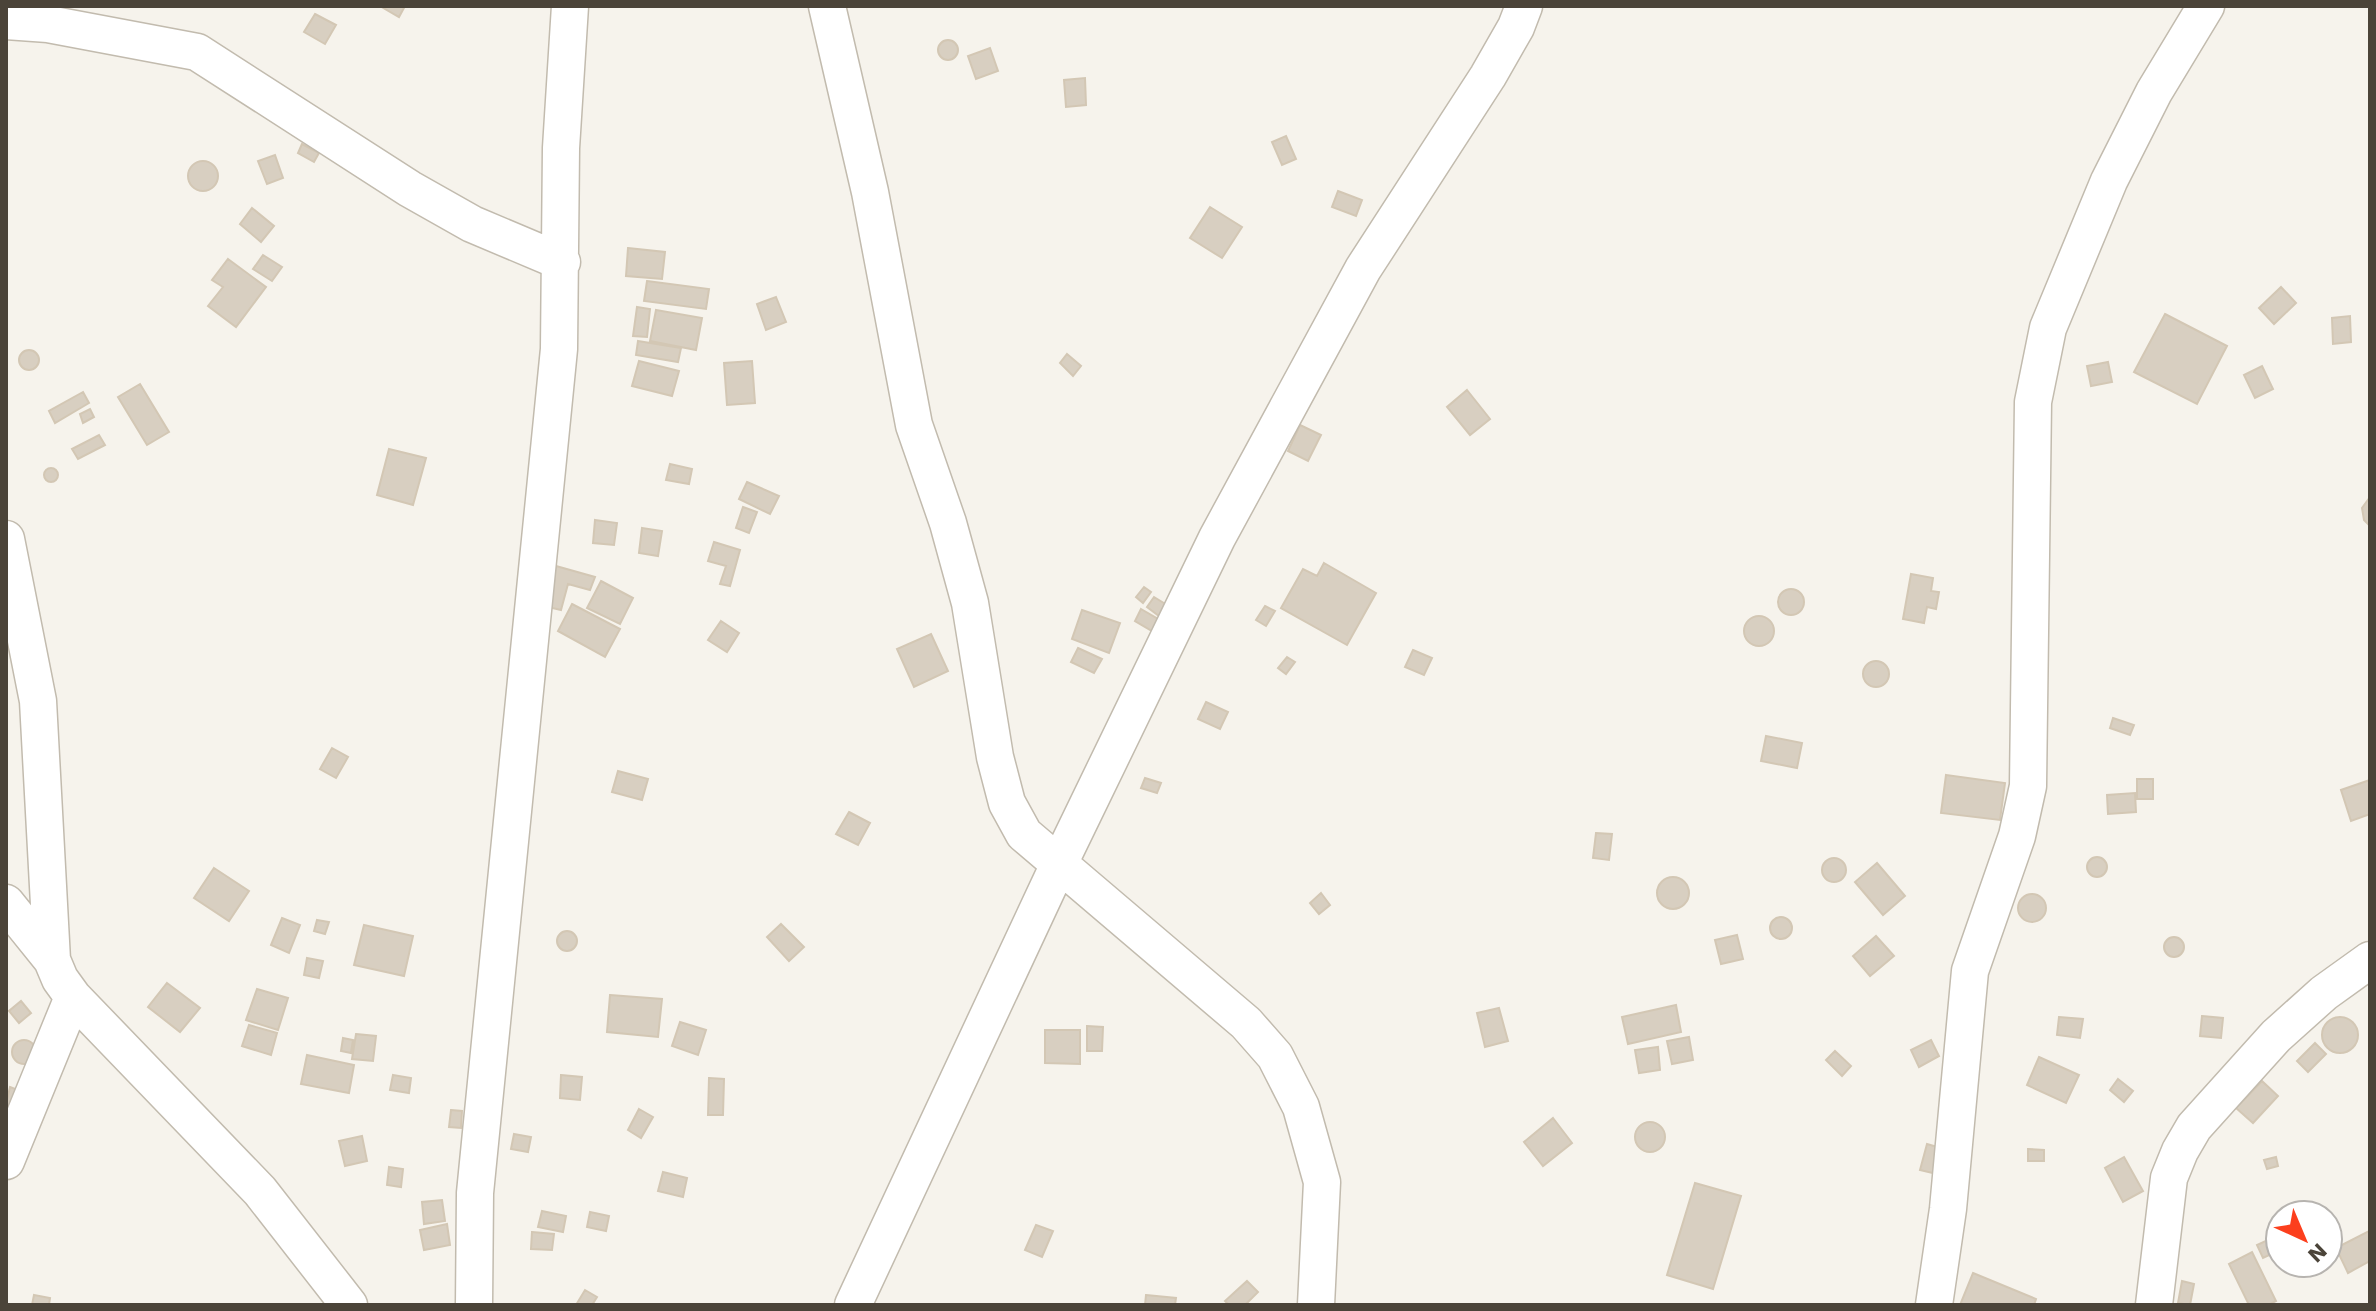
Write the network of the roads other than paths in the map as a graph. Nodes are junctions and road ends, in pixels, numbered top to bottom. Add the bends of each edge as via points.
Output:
1 (570, 6) edge
2 (827, 6) edge
3 (1524, 6) edge
4 (2206, 6) edge
5 (6, 21) edge
6 (562, 262) junction
7 (6, 539) edge
8 (1059, 864) junction
9 (6, 903) edge
10 (52, 960) junction
11 (2370, 960) edge
12 (73, 997) junction
13 (6, 1161) edge
14 (349, 1305) edge
15 (474, 1305) edge
16 (853, 1305) edge
17 (1316, 1305) edge
18 (1934, 1305) edge
19 (2154, 1305) edge

1 - 6 street via 561,148
2 - 8 street via 870,192 914,425 970,603 1007,803 1024,834
3 - 8 street via 1488,76 1363,269 1217,538
4 - 18 street via 2109,181 2048,328 2033,402 2028,786 2017,836 1970,971
5 - 6 street via 197,52 410,189 472,224
6 - 15 street via 559,349 475,1193
7 - 10 street via 38,701
8 - 16 street
8 - 17 street via 1246,1023 1275,1056 1301,1107 1322,1182
9 - 10 street
10 - 12 street
11 - 19 street via 2276,1036 2194,1127 2169,1178
12 - 13 street
12 - 14 street via 260,1191

